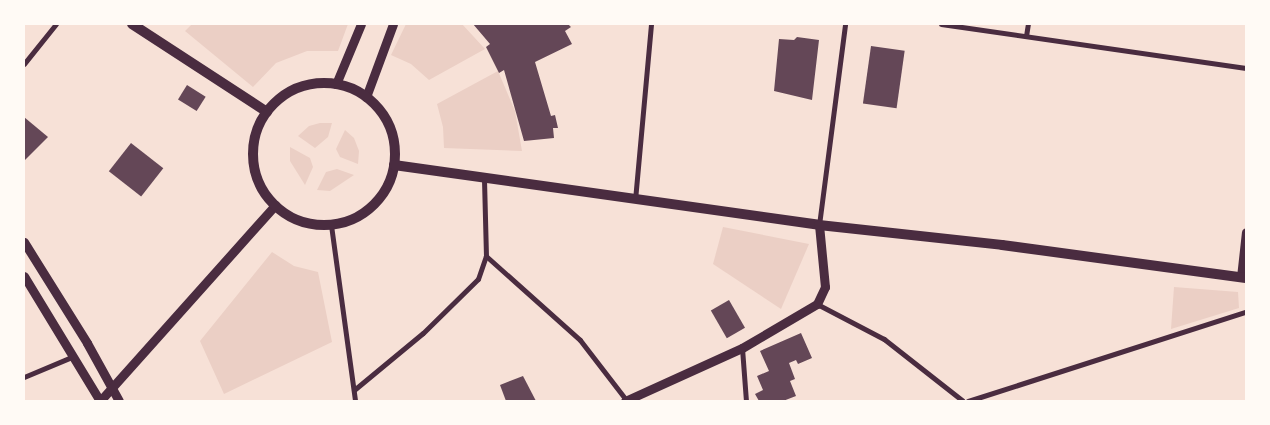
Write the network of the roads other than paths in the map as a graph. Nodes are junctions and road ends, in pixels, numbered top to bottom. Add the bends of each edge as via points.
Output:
1 (56, 24) edge
2 (132, 24) edge
3 (362, 24) edge
4 (393, 24) edge
5 (651, 24) edge
6 (845, 24) edge
7 (941, 24) edge
8 (1028, 24) edge
9 (1026, 36) junction
10 (24, 64) edge
11 (1246, 68) edge
12 (336, 84) junction
13 (366, 97) junction
14 (267, 112) junction
15 (394, 165) junction
16 (484, 178) junction
17 (635, 200) junction
18 (275, 205) junction
19 (819, 224) junction
20 (331, 225) junction
21 (1246, 232) edge
22 (24, 242) edge
23 (486, 256) junction
24 (24, 276) edge
25 (1244, 278) edge
26 (817, 304) junction
27 (1246, 312) edge
28 (742, 348) junction
29 (74, 356) junction
30 (24, 377) edge
31 (113, 387) junction
32 (354, 390) junction
33 (100, 401) edge
34 (119, 401) edge
35 (355, 401) edge
36 (626, 401) edge
37 (746, 401) edge
38 (962, 401) edge
39 (968, 401) edge

1 - 10 street
2 - 14 main road
3 - 12 street
4 - 13 street
5 - 17 street
6 - 19 street
7 - 9 street
8 - 9 street
9 - 11 street
12 - 13 main road
12 - 14 main road via 320,83 298,88 278,100
13 - 15 main road via 380,110 390,127 395,146
14 - 18 main road via 258,127 253,160 260,184
15 - 16 main road
15 - 20 main road via 379,199 366,211
16 - 17 main road
16 - 23 street
17 - 19 main road
18 - 20 main road via 301,221
18 - 31 street
19 - 25 main road
19 - 26 street via 826,287
20 - 32 street
21 - 25 street
22 - 31 street
23 - 32 street via 478,279 423,333
23 - 36 street via 580,340
24 - 29 street
26 - 28 street
26 - 38 street via 884,339
27 - 39 street
28 - 36 street
28 - 37 street
29 - 30 street
29 - 33 street
31 - 33 street
31 - 34 street
32 - 35 street

